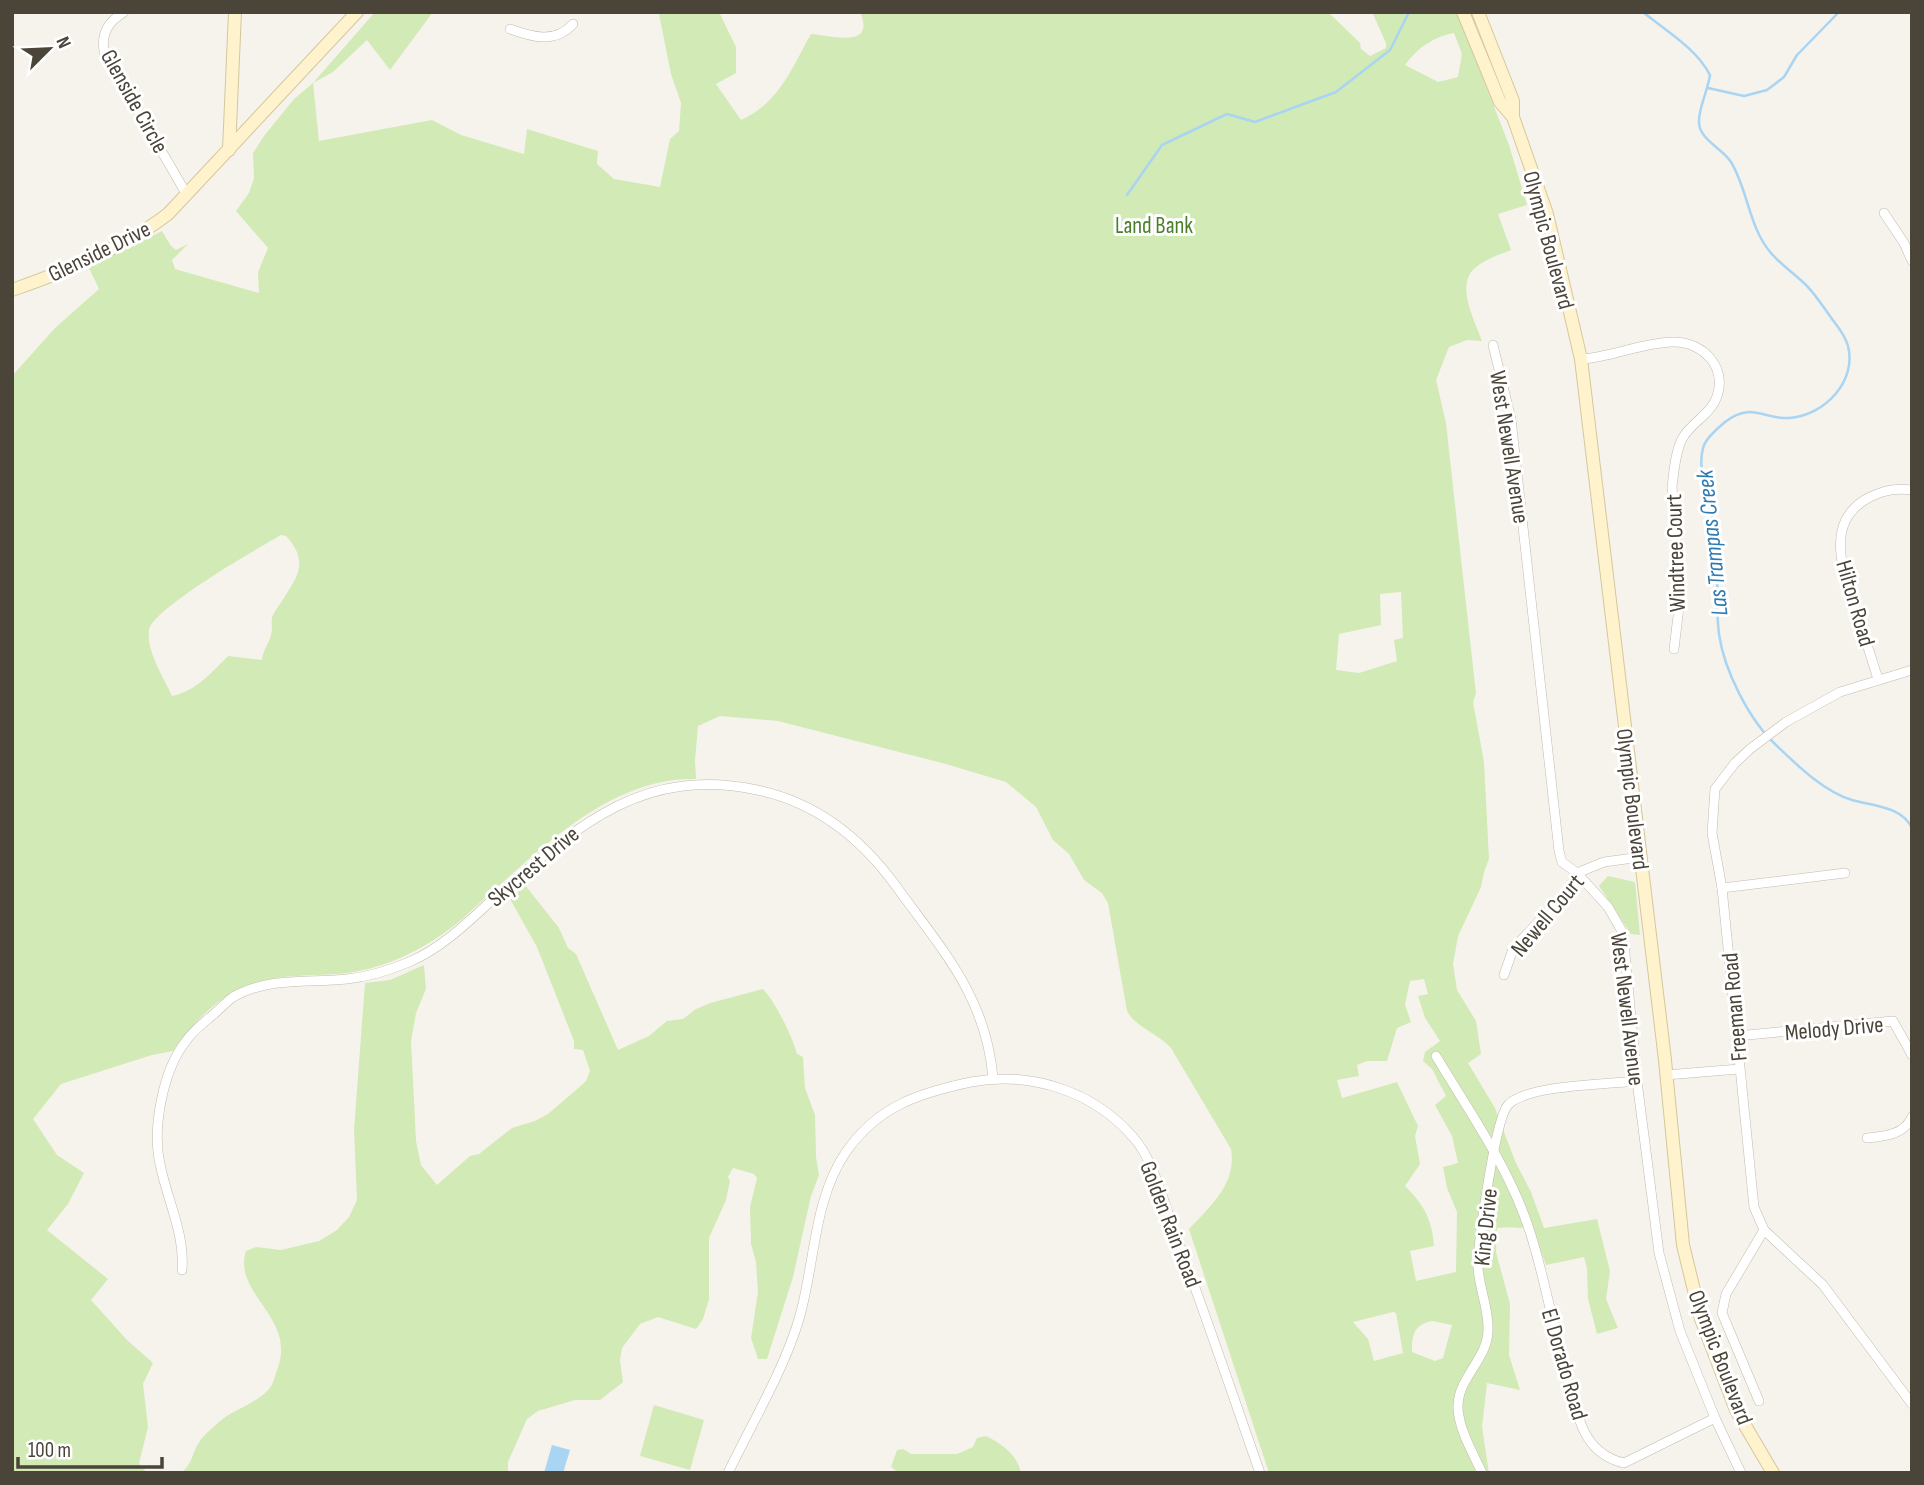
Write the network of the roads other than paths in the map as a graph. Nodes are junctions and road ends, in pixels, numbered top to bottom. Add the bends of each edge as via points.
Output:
1 (124, 12) edge
2 (235, 12) edge
3 (357, 12) edge
4 (1463, 12) edge
5 (1478, 12) edge
6 (573, 24) dead end
7 (510, 29) dead end
8 (1513, 117) junction
9 (229, 150) junction
10 (187, 195) junction
11 (1884, 213) dead end
12 (1908, 242) edge
13 (1912, 261) edge
14 (12, 290) edge
15 (1493, 345) dead end
16 (1581, 359) junction
17 (1912, 490) edge
18 (1674, 649) dead end
19 (1911, 671) edge
20 (1878, 679) junction
21 (1640, 857) junction
22 (1577, 873) junction
23 (1845, 873) dead end
24 (1722, 888) junction
25 (1504, 975) dead end
26 (1737, 1036) junction
27 (1912, 1055) edge
28 (1436, 1056) dead end
29 (1740, 1069) junction
30 (1666, 1075) junction
31 (992, 1078) junction
32 (1637, 1082) junction
33 (1912, 1116) edge
34 (1867, 1138) dead end
35 (1493, 1151) junction
36 (1764, 1230) junction
37 (182, 1270) dead end
38 (1759, 1401) dead end
39 (1912, 1404) edge
40 (1715, 1418) junction
41 (728, 1473) edge
42 (1260, 1473) edge
43 (1482, 1473) edge
44 (1741, 1473) edge
45 (1773, 1473) edge

1 - 10 street, Glenside Circle via 104,32 104,52
2 - 9 main road
3 - 9 main road, Glenside Drive
4 - 8 main road, Olympic Boulevard via 1500,102
5 - 8 main road, Olympic Boulevard via 1513,101
6 - 7 street via 564,32 535,38
8 - 16 main road, Olympic Boulevard via 1547,214
9 - 10 main road, Glenside Drive
10 - 14 main road, Glenside Drive via 141,234
11 - 12 street
12 - 13 street
15 - 22 street, West Newell Avenue via 1511,419 1559,851 1562,862
16 - 18 street, Windtree Court via 1676,342 1705,350 1717,367 1720,382 1714,404 1682,438 1674,471 1680,599
16 - 21 main road, Olympic Boulevard
17 - 20 street, Hilton Road via 1896,488 1860,502 1848,513 1840,543 1842,568
19 - 20 street, Freeman Road
20 - 24 street, Freeman Road via 1840,692 1786,722 1735,762 1715,789 1712,833
21 - 22 street, Newell Court via 1604,862
21 - 30 main road, Olympic Boulevard
22 - 25 street, Newell Court via 1569,889 1513,949
22 - 32 street, West Newell Avenue via 1623,933
23 - 24 street
24 - 26 street, Freeman Road
26 - 27 street, Melody Drive via 1892,1021
26 - 29 street, Freeman Road
28 - 35 street, El Dorado Road
29 - 30 street
29 - 36 street, Freeman Road via 1754,1207
30 - 45 main road, Olympic Boulevard via 1683,1245 1701,1319 1736,1410
31 - 37 street, Skycrest Drive via 986,1036 968,989 891,878 850,835 796,801 741,786 702,784 647,793 587,822 454,934 412,961 350,979 262,985 233,998 185,1041 162,1095 158,1124 159,1163 184,1252
31 - 41 street, Golden Rain Road via 907,1100 878,1117 845,1153 826,1196 790,1344
31 - 42 street, Golden Rain Road via 1064,1087 1101,1106 1134,1137 1166,1208
32 - 35 street, King Drive via 1518,1097 1500,1119
32 - 40 street, West Newell Avenue via 1659,1253 1680,1331
33 - 34 street via 1891,1136
35 - 40 street, El Dorado Road via 1531,1234 1583,1430 1598,1452 1624,1463
35 - 43 street, King Drive via 1478,1265 1488,1331 1486,1344 1458,1396 1463,1429
36 - 38 street via 1726,1294 1722,1313
36 - 39 street, Freeman Road via 1823,1285
40 - 44 street, West Newell Avenue

